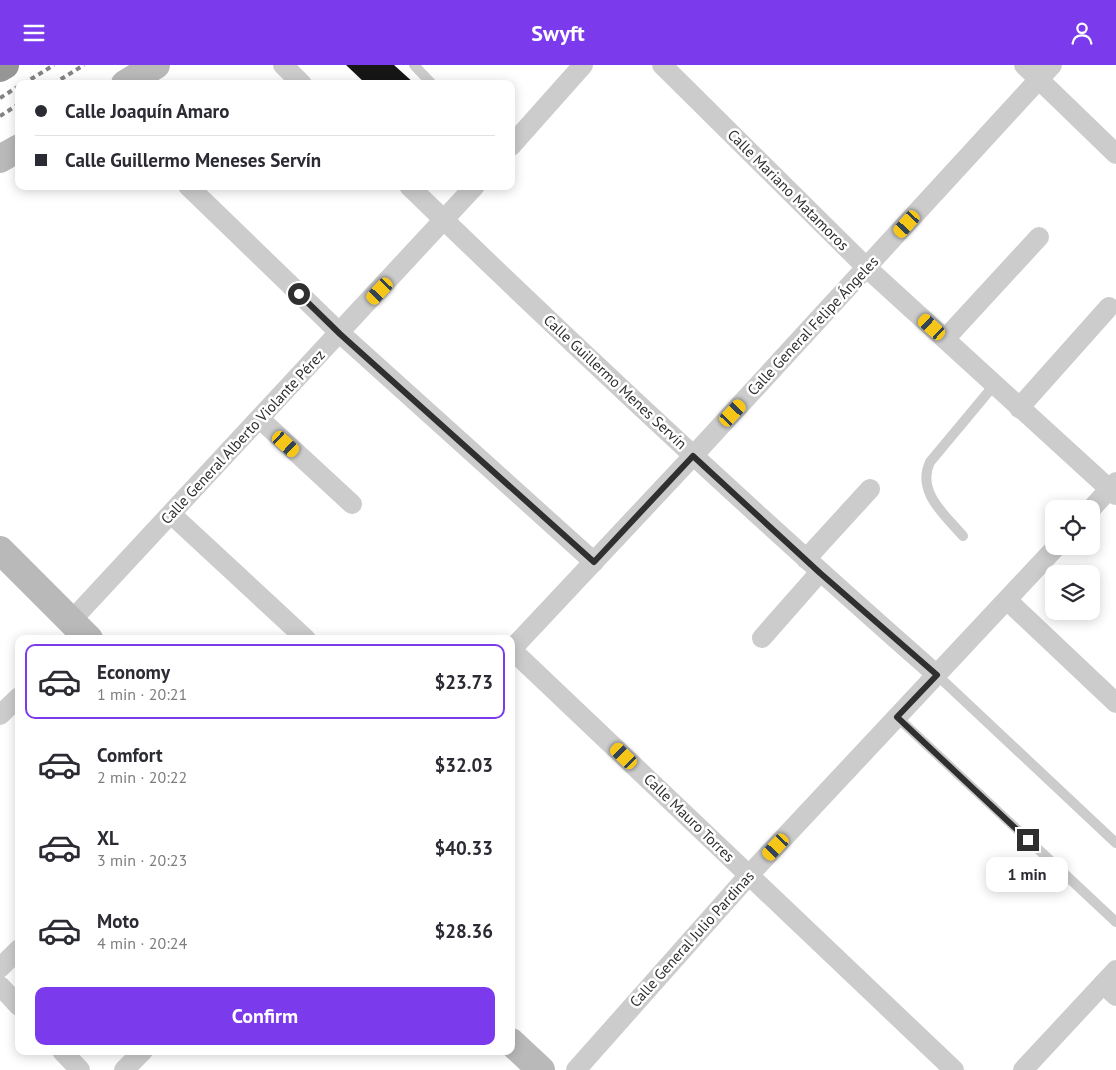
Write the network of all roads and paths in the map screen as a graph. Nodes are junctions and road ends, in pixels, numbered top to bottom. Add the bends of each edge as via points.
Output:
1 (5, 65) edge
2 (156, 65) edge
3 (283, 65) edge
4 (414, 65) edge
5 (583, 65) edge
6 (662, 65) edge
7 (1024, 65) edge
8 (0, 69) edge
9 (1045, 72) edge
10 (132, 80) edge
11 (298, 80) edge
12 (428, 80) edge
13 (515, 142) edge
14 (15, 150) edge
15 (1116, 154) edge
16 (0, 159) edge
17 (192, 190) edge
18 (413, 190) edge
19 (472, 190) edge
20 (445, 221) junction
21 (1039, 237) dead end
22 (867, 268) junction
23 (1109, 307) dead end
24 (340, 334) junction
25 (945, 339) junction
26 (994, 384) junction
27 (1019, 408) junction
28 (260, 419) junction
29 (693, 456) junction
30 (870, 489) dead end
31 (1114, 489) edge
32 (1100, 501) edge
33 (352, 504) dead end
34 (171, 514) junction
35 (963, 536) dead end
36 (0, 550) edge
37 (1049, 555) edge
38 (806, 559) junction
39 (594, 562) junction
40 (820, 573) junction
41 (1007, 600) junction
42 (80, 633) edge
43 (302, 635) edge
44 (762, 638) dead end
45 (515, 647) edge
46 (515, 653) edge
47 (937, 675) junction
48 (15, 701) edge
49 (1116, 703) edge
50 (0, 715) edge
51 (897, 717) junction
52 (1116, 843) edge
53 (749, 875) junction
54 (1116, 922) edge
55 (15, 953) edge
56 (0, 968) edge
57 (1112, 983) edge
58 (0, 986) edge
59 (15, 1002) edge
60 (515, 1046) edge
61 (66, 1055) edge
62 (139, 1055) edge
63 (80, 1070) edge
64 (124, 1070) edge
65 (541, 1070) edge
66 (576, 1070) edge
67 (954, 1070) edge
68 (1023, 1070) edge

1 - 8 highway
2 - 10 main road
3 - 11 street
4 - 12 lane
5 - 13 street
6 - 22 street, Calle Mariano Matamoros
7 - 9 street
9 - 15 street
9 - 22 street, Calle General Felipe Ángeles
14 - 16 main road
17 - 24 street
18 - 20 street, Calle Guillermo Menes Servín
19 - 20 street, Calle General Alberto Violante Pérez
20 - 24 street, Calle General Alberto Violante Pérez
20 - 29 street, Calle Guillermo Menes Servín
21 - 25 street
22 - 25 street, Calle Mariano Matamoros
22 - 29 street, Calle General Felipe Ángeles
23 - 27 street
24 - 28 street, Calle General Alberto Violante Pérez
24 - 39 street
25 - 26 street, Calle Mariano Matamoros
26 - 27 street, Calle Mariano Matamoros
26 - 35 lane via 926,471 926,486 932,500
27 - 31 street, Calle Mariano Matamoros
28 - 33 street
28 - 34 street, Calle General Alberto Violante Pérez
29 - 38 street, Calle Guillermo Menes Servín
29 - 39 street, Calle General Felipe Ángeles
30 - 38 street
31 - 32 street
34 - 42 street, Calle General Alberto Violante Pérez
34 - 43 street
36 - 42 main road
37 - 41 street, Calle General Julio Pardinas
38 - 40 street, Calle Guillermo Menes Servín
39 - 45 street, Calle General Felipe Ángeles
40 - 44 street
40 - 47 street, Calle Guillermo Menes Servín
41 - 47 street, Calle General Julio Pardinas
41 - 49 street
46 - 53 street, Calle Mauro Torres
47 - 51 street, Calle General Julio Pardinas
47 - 52 lane
48 - 50 street
51 - 53 street, Calle General Julio Pardinas
51 - 54 lane
53 - 66 street, Calle General Julio Pardinas
53 - 67 street, Calle Mauro Torres
55 - 56 street
57 - 68 street
58 - 59 street
60 - 65 main road
61 - 63 street
62 - 64 street

